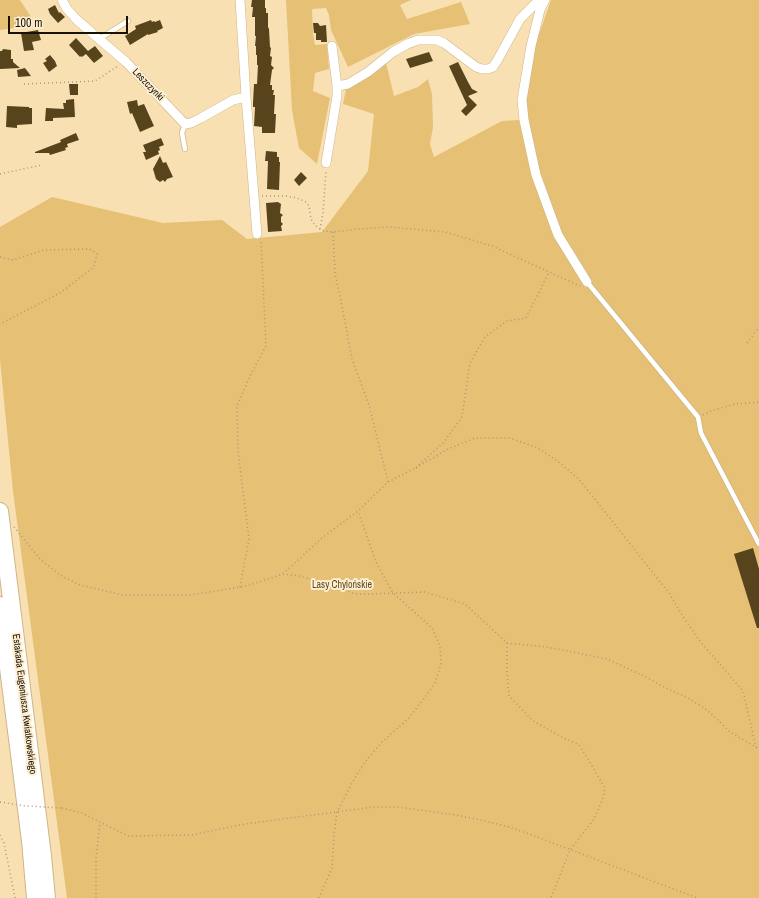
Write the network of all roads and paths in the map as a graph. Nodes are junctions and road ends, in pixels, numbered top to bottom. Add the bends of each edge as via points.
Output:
1 (62, 0) edge
2 (240, 0) edge
3 (539, 0) edge
4 (545, 0) edge
5 (128, 21) dead end
6 (99, 38) junction
7 (332, 46) dead end
8 (126, 62) junction
9 (24, 84) dead end
10 (338, 86) junction
11 (246, 97) junction
12 (185, 124) junction
13 (185, 149) dead end
14 (326, 163) joint
15 (42, 165) dead end
16 (0, 174) edge
17 (254, 196) junction
18 (320, 229) junction
19 (333, 232) junction
20 (257, 234) joint
21 (0, 257) edge
22 (549, 272) junction
23 (587, 282) junction
24 (0, 324) edge
25 (759, 327) edge
26 (748, 343) dead end
27 (759, 402) edge
28 (698, 417) junction
29 (416, 468) junction
30 (388, 482) junction
31 (358, 511) junction
32 (5, 516) edge
33 (759, 544) edge
34 (283, 574) junction
35 (240, 587) junction
36 (393, 593) junction
37 (0, 606) edge
38 (507, 643) junction
39 (19, 708) junction
40 (756, 747) junction
41 (759, 749) edge
42 (0, 802) edge
43 (337, 812) junction
44 (100, 822) junction
45 (0, 835) edge
46 (570, 850) junction
47 (15, 898) edge
48 (35, 898) edge
49 (47, 898) edge
50 (96, 898) edge
51 (319, 898) edge
52 (551, 898) edge
53 (697, 898) edge

1 - 6 street, Leszczynki via 77,20
2 - 11 street
3 - 10 street via 520,19 493,67 476,67 437,40 418,40 393,52 348,84
4 - 23 street via 531,46 522,100 524,120 536,175 558,235
5 - 6 lane
6 - 8 street, Leszczynki
7 - 10 street
8 - 9 path via 94,81
8 - 12 street, Leszczynki
10 - 14 street
11 - 12 street via 233,100
11 - 17 street
12 - 13 lane via 182,133
14 - 18 path
15 - 16 path
17 - 18 path via 286,196 306,202 314,224
17 - 20 street
18 - 19 path
19 - 22 path via 389,227 445,232 492,246
19 - 30 path via 334,273 352,359 368,405
20 - 35 path via 261,238 266,346 238,406 238,451 249,539
21 - 24 path via 13,260 44,250 90,249 97,254 94,267 60,293
22 - 23 path via 580,286
22 - 29 path via 526,318 507,321 485,337 470,363 462,417 444,442
23 - 28 lane
25 - 26 path
27 - 28 path via 735,404
28 - 33 lane via 701,433
29 - 30 path
29 - 40 path via 448,449 475,438 509,438 536,447 556,460 579,479 669,592 699,640 743,691
30 - 31 path
31 - 34 path via 322,538
31 - 36 path via 376,562
32 - 35 path via 41,560 60,575 80,585 123,595 190,595
32 - 39 highway, Estakada Eugeniusza Kwiatkowskiego
34 - 35 path
34 - 36 path via 299,576 355,594
36 - 38 path via 424,592 465,604
36 - 43 path via 432,628 440,646 441,664 435,683 408,719 381,743 365,762
37 - 39 highway, Estakada Eugeniusza Kwiatkowskiego
38 - 40 path via 547,647 607,659 686,696 703,707 730,732
38 - 46 path via 509,696 533,721 578,745 605,788 594,819
39 - 48 highway, Estakada Eugeniusza Kwiatkowskiego
39 - 49 highway, Estakada Eugeniusza Kwiatkowskiego via 43,856
40 - 41 path
42 - 44 path, bridge via 62,808 82,813
43 - 44 path via 245,824 192,835 128,836
43 - 46 path via 388,806 456,815 509,827
43 - 51 path via 332,868
44 - 50 path via 96,858
45 - 47 path via 4,843
46 - 52 path
46 - 53 path

